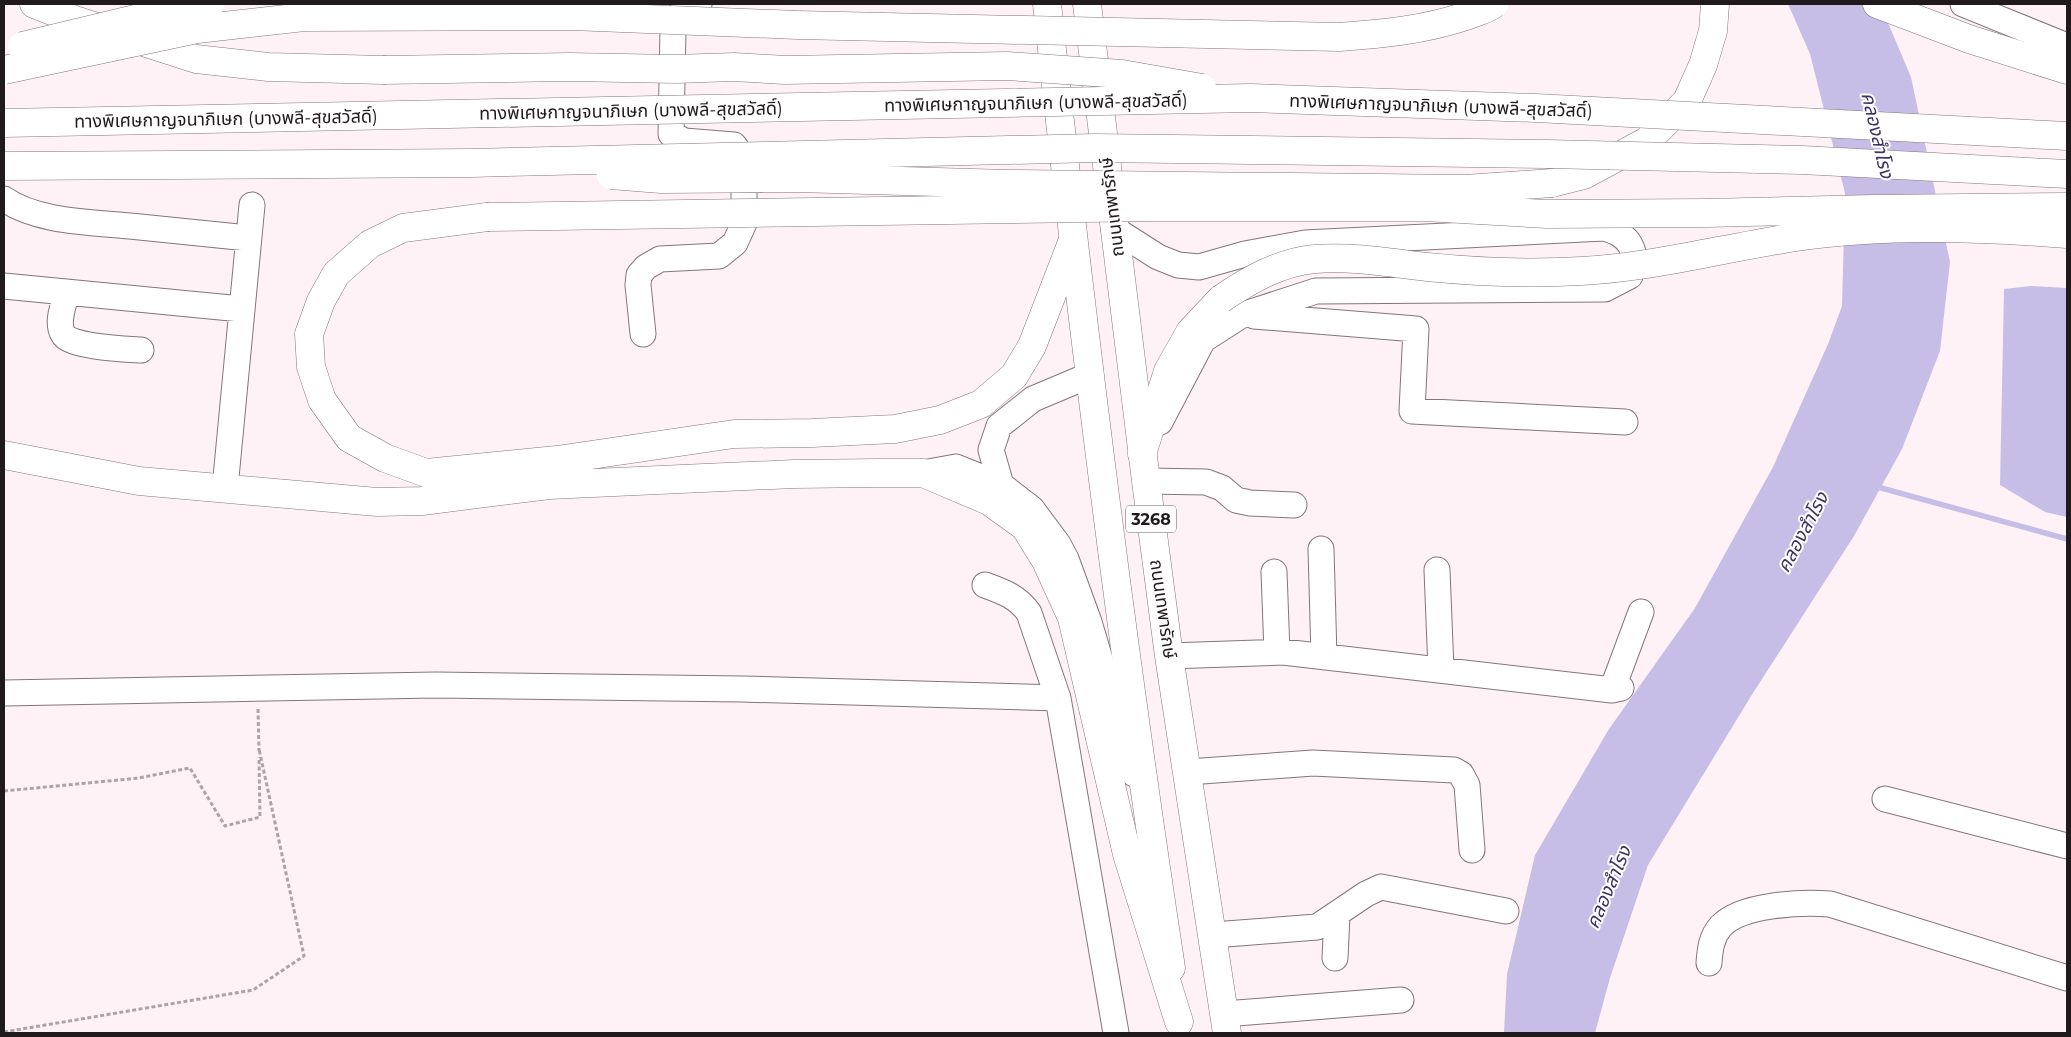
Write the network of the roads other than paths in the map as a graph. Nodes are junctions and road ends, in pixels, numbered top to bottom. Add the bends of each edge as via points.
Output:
1 (34, 4) edge
2 (210, 4) edge
3 (699, 4) edge
4 (1047, 4) edge
5 (1088, 4) edge
6 (1494, 4) edge
7 (1715, 4) edge
8 (1877, 4) edge
9 (1963, 4) edge
10 (2067, 46) edge
11 (4, 51) edge
12 (4, 70) edge
13 (2067, 70) edge
14 (1251, 98) junction
15 (4, 123) edge
16 (2067, 136) edge
17 (471, 163) junction
18 (4, 166) edge
19 (2067, 174) edge
20 (4, 199) edge
21 (252, 206) dead end
22 (2067, 207) edge
23 (1114, 229) junction
24 (2067, 234) edge
25 (248, 238) junction
26 (1073, 240) junction
27 (4, 286) edge
28 (67, 292) junction
29 (1231, 307) junction
30 (242, 309) junction
31 (643, 334) dead end
32 (141, 350) dead end
33 (1090, 375) junction
34 (1625, 422) dead end
35 (4, 455) edge
36 (1144, 468) junction
37 (923, 473) junction
38 (1001, 485) junction
39 (225, 488) junction
40 (1294, 505) dead end
41 (1321, 549) dead end
42 (1437, 570) dead end
43 (1274, 572) dead end
44 (986, 585) dead end
45 (1641, 612) dead end
46 (1277, 652) junction
47 (1170, 656) junction
48 (1324, 657) junction
49 (1441, 670) junction
50 (4, 693) edge
51 (1058, 698) junction
52 (1188, 772) junction
53 (1885, 799) dead end
54 (1150, 830) junction
55 (2067, 846) edge
56 (1472, 850) dead end
57 (1506, 911) dead end
58 (1336, 915) junction
59 (1213, 935) junction
60 (1335, 958) dead end
61 (1709, 963) dead end
62 (2067, 978) edge
63 (1401, 1000) dead end
64 (1225, 1023) edge
65 (1180, 1028) edge
66 (1116, 1033) edge

1 - 14 main road, bridge via 196,59 268,67 383,70 734,67 785,70 1006,66 1122,74
2 - 11 main road, bridge via 185,7
3 - 31 street via 679,16 672,28 671,134 684,141 734,145 742,158 744,223 734,243 719,256 660,259 639,274
4 - 26 main road, 3268
5 - 23 main road, ถนนเทพารักษ์ / 3268
6 - 12 main road, bridge via 1443,23 1390,34 1339,37 797,25 572,16 304,17 198,28
7 - 17 main road, bridge via 1713,31 1687,101 1647,141 1584,175 1552,184 1455,189 797,178 661,179
8 - 13 main road
9 - 10 street
14 - 15 main road, ทางพิเศษกาญจนาภิเษก (บางพลี-สุขสวัสดิ์), bridge
14 - 16 main road, ทางพิเศษกาญจนาภิเษก (บางพลี-สุขสวัสดิ์), bridge via 1536,108
17 - 18 main road, bridge
17 - 19 main road, bridge via 1095,148 1802,160
20 - 25 street via 36,214
21 - 25 street
22 - 26 main road, bridge via 1706,214 1546,214 1425,207 1153,207 487,217 403,228 370,244 336,274 321,301 309,334 311,367 322,400 349,438 385,458 426,473 557,460 734,434 895,429 940,420 980,404 1014,376 1032,346
23 - 29 street via 1158,257 1178,265 1199,267 1245,254 1305,243 1604,228 1624,236 1634,258 1630,276 1605,289 1316,291
23 - 36 main road, ถนนเทพารักษ์ / 3268
24 - 29 main road, bridge via 1992,228 1860,231 1795,237 1628,267 1542,274 1315,259 1285,265 1249,280
25 - 30 street
26 - 33 main road, 3268
27 - 28 street
28 - 30 street
28 - 32 street via 60,322 63,334 69,340
29 - 34 street via 1416,328 1412,412
29 - 36 main road via 1190,332 1168,371
30 - 39 street
33 - 38 street via 1033,399 999,426 991,450
33 - 54 main road, 3268
35 - 39 main road via 140,481
36 - 40 street via 1206,482 1222,488 1236,500
36 - 47 main road, ถนนเทพารักษ์ / 3268
37 - 38 street via 956,467
37 - 39 main road via 794,474 549,485 422,501 377,502
37 - 65 main road via 989,501 1025,527 1046,561 1072,618 1128,854
38 - 54 street via 1032,509 1066,559 1089,622
41 - 48 street
42 - 49 street
43 - 46 street
44 - 51 street via 1021,601 1029,613
45 - 49 street via 1617,689
46 - 47 street
46 - 48 street
47 - 52 main road, ถนนเทพารักษ์ / 3268
48 - 49 street
50 - 51 street via 436,685
51 - 66 street
52 - 56 street via 1313,763 1454,770 1461,774 1467,785
52 - 59 main road, ถนนเทพารักษ์ / 3268
53 - 55 street
54 - 65 main road, 3268
57 - 58 street via 1381,888 1366,894
58 - 59 street via 1317,927
58 - 60 street
59 - 64 main road, ถนนเทพารักษ์ / 3268
61 - 62 street via 1711,943 1721,926 1762,907 1805,902 1830,904
63 - 64 street

